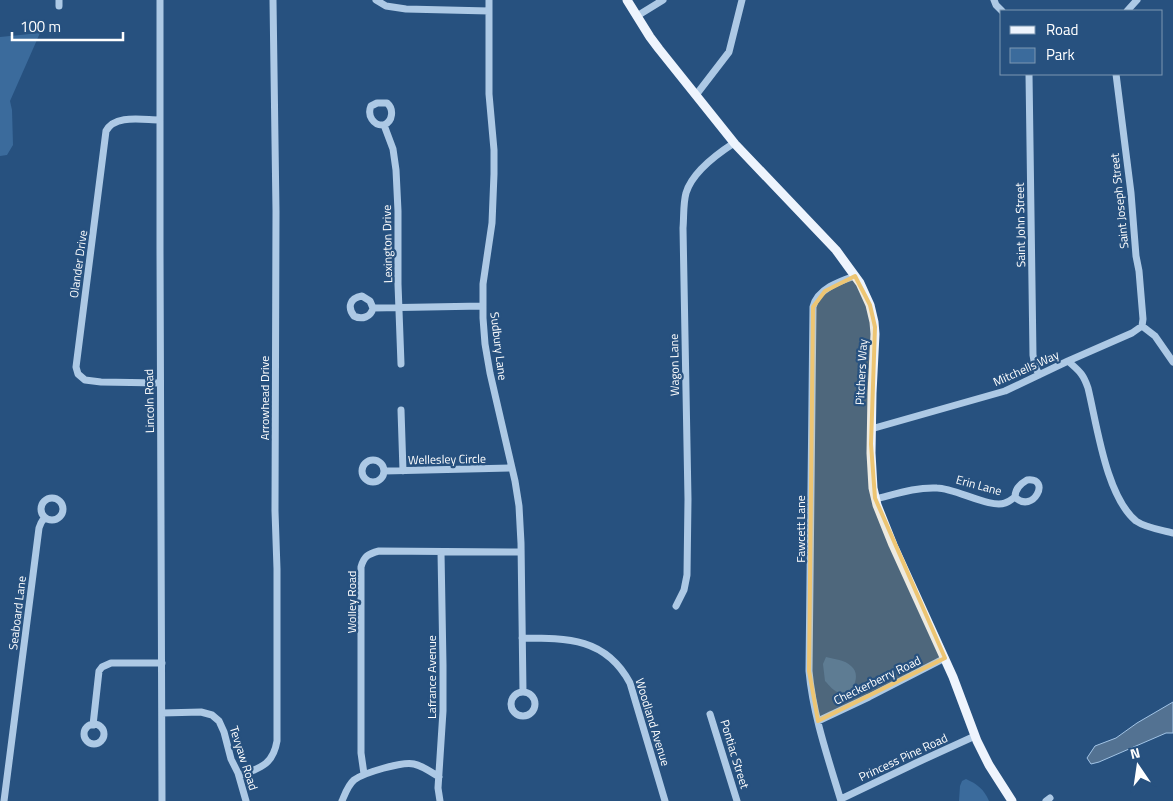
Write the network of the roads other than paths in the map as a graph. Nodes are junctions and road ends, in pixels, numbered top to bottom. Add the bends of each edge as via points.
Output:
1 (160, 0) edge
2 (273, 0) edge
3 (376, 0) edge
4 (489, 0) edge
5 (628, 0) edge
6 (662, 0) edge
7 (742, 0) edge
8 (1136, 0) edge
9 (1128, 10) edge
10 (489, 11) junction
11 (637, 16) junction
12 (1029, 75) edge
13 (1116, 75) edge
14 (696, 95) junction
15 (160, 120) junction
16 (384, 125) dead end
17 (734, 143) junction
18 (855, 276) junction
19 (483, 306) junction
20 (400, 307) junction
21 (373, 308) dead end
22 (1142, 326) junction
23 (1068, 361) junction
24 (1173, 362) edge
25 (401, 364) dead end
26 (1039, 375) junction
27 (160, 383) junction
28 (401, 410) dead end
29 (871, 429) junction
30 (512, 468) junction
31 (384, 471) dead end
32 (403, 471) junction
33 (1015, 497) dead end
34 (876, 499) junction
35 (44, 518) dead end
36 (1173, 533) edge
37 (441, 552) junction
38 (521, 552) junction
39 (676, 606) dead end
40 (522, 638) junction
41 (945, 658) junction
42 (162, 663) junction
43 (523, 692) dead end
44 (162, 713) junction
45 (710, 714) dead end
46 (818, 720) junction
47 (93, 724) dead end
48 (976, 736) junction
49 (364, 774) junction
50 (239, 776) junction
51 (439, 777) junction
52 (841, 800) edge
53 (4, 801) edge
54 (162, 801) edge
55 (246, 801) edge
56 (342, 801) edge
57 (440, 801) edge
58 (665, 801) edge
59 (738, 801) edge
60 (1012, 801) edge

1 - 15 street, Lincoln Road
2 - 50 street, Arrowhead Drive via 276,741 269,761
3 - 10 street via 386,6 406,9
4 - 10 street, Sudbury Lane
5 - 11 main road, Pitchers Way
6 - 11 street
7 - 14 street via 729,52
8 - 9 street
10 - 19 street, Sudbury Lane via 494,193
11 - 14 main road, Pitchers Way
12 - 26 street, Saint John Street via 1033,355
13 - 22 street, Saint Joseph Street via 1144,319
14 - 17 main road, Pitchers Way
15 - 27 street, Lincoln Road
15 - 27 street, Olander Drive via 118,121 106,131 76,367 85,380
16 - 20 street, Lexington Drive via 396,164
17 - 18 main road, Pitchers Way via 832,246
17 - 39 street, Wagon Lane via 698,173 689,185 685,201 687,575
18 - 29 main road, Pitchers Way via 870,305 875,327
18 - 46 street, Fawcett Lane via 824,291 813,307 810,670
19 - 20 street
19 - 30 street, Sudbury Lane via 490,373
20 - 21 street
20 - 25 street, Lexington Drive
22 - 23 street
22 - 24 street via 1155,336
23 - 26 street, Mitchells Way
23 - 36 street, Mitchells Way via 1085,379 1103,454 1121,502 1140,523
26 - 29 street, Mitchells Way via 1005,391
27 - 42 street, Lincoln Road
28 - 32 street
29 - 34 main road, Pitchers Way
30 - 32 street, Wellesley Circle
30 - 38 street, Sudbury Lane
31 - 32 street, Wellesley Circle
33 - 34 street, Erin Lane via 1005,504 996,504 936,488
34 - 41 main road, Pitchers Way via 893,545
35 - 53 street, Seaboard Lane via 39,528
37 - 38 street, Wolley Road
37 - 49 street, Wolley Road via 379,551 363,559 361,753
37 - 51 street, Lafrance Avenue via 443,683
38 - 40 street, Sudbury Lane
40 - 43 street, Sudbury Lane
40 - 58 street, Woodland Avenue via 553,638 583,643 619,665 630,683
41 - 46 street, Checkerberry Road
41 - 48 main road, Pitchers Way
42 - 44 street, Lincoln Road
42 - 47 street via 111,663 102,666
44 - 50 street, Tevyaw Road via 207,713 215,718 221,725
44 - 54 street, Lincoln Road
45 - 59 street, Pontiac Street
46 - 52 street, Fawcett Lane
48 - 52 street, Princess Pine Road
48 - 60 main road, Pitchers Way via 989,765
49 - 51 street via 412,763
49 - 56 street via 351,782
50 - 55 street, Tevyaw Road
51 - 57 street, Lafrance Avenue

